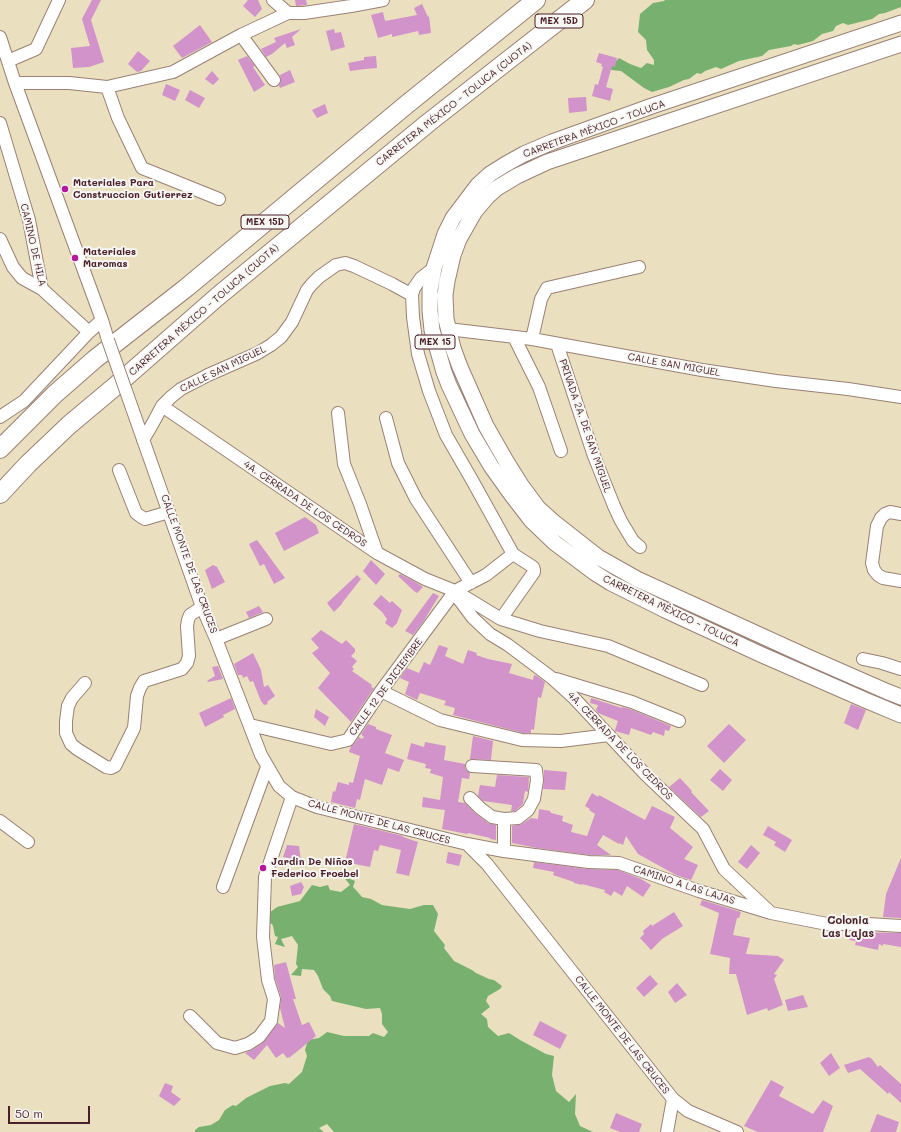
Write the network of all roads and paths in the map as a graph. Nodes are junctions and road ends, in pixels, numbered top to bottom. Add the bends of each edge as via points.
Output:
1 (59, 0) edge
2 (273, 0) edge
3 (383, 0) edge
4 (536, 0) edge
5 (585, 0) edge
6 (288, 13) junction
7 (901, 23) edge
8 (241, 35) junction
9 (0, 37) edge
10 (901, 44) edge
11 (8, 61) junction
12 (274, 80) dead end
13 (15, 84) junction
14 (107, 86) junction
15 (0, 123) edge
16 (219, 199) dead end
17 (0, 239) edge
18 (639, 267) dead end
19 (434, 268) junction
20 (42, 289) junction
21 (412, 295) junction
22 (102, 320) junction
23 (448, 330) junction
24 (89, 332) junction
25 (514, 337) junction
26 (532, 339) junction
27 (557, 344) junction
28 (901, 397) edge
29 (162, 406) junction
30 (2, 413) edge
31 (338, 413) dead end
32 (386, 418) dead end
33 (143, 440) junction
34 (0, 449) edge
35 (561, 451) dead end
36 (119, 470) dead end
37 (0, 494) edge
38 (169, 512) junction
39 (901, 514) edge
40 (640, 547) dead end
41 (377, 553) junction
42 (513, 554) junction
43 (901, 581) edge
44 (471, 583) junction
45 (455, 591) junction
46 (202, 606) junction
47 (266, 619) dead end
48 (501, 619) junction
49 (216, 639) junction
50 (863, 659) dead end
51 (901, 670) edge
52 (552, 678) junction
53 (85, 683) dead end
54 (702, 685) dead end
55 (382, 691) junction
56 (901, 697) edge
57 (901, 715) edge
58 (679, 721) dead end
59 (250, 725) junction
60 (609, 735) junction
61 (472, 766) dead end
62 (267, 767) junction
63 (292, 798) junction
64 (470, 798) dead end
65 (504, 819) junction
66 (0, 821) edge
67 (28, 842) dead end
68 (467, 844) junction
69 (504, 852) junction
70 (223, 886) dead end
71 (771, 913) junction
72 (901, 926) edge
73 (190, 1016) dead end
74 (673, 1100) junction
75 (667, 1132) edge
76 (737, 1132) edge

1 - 11 street via 36,49
2 - 6 street
3 - 6 street via 304,13
4 - 34 highway, MEX 15D via 96,359 55,394
5 - 37 highway, CARRETERA MÉXICO - TOLUCA (CUOTA) / MEX 15D via 428,123 217,296 69,425
6 - 8 street
7 - 19 main road, CARRETERA MÉXICO - TOLUCA / MEX 15 via 652,106 524,154 490,174 478,185 453,218
8 - 12 street
8 - 14 street via 173,72
9 - 11 street
10 - 23 main road, CARRETERA MÉXICO - TOLUCA / MEX 15 via 547,162 517,176 487,197 459,239 445,295
11 - 13 street
13 - 14 street via 69,83
13 - 22 street
14 - 16 street via 118,118 142,168
15 - 20 street, CAMINO DE HILA via 28,220
17 - 20 street via 13,267 22,278
18 - 26 street via 548,288 541,299
19 - 21 street via 420,278
19 - 57 main road, CARRETERA MÉXICO - TOLUCA / MEX 15 via 430,290 430,319 439,358 449,385 472,434 491,466 543,533 579,563 611,583 767,657
20 - 24 street, CAMINO DE HILA
21 - 29 street, CALLE SAN MIGUEL via 354,266 336,265 319,277 307,290 287,330 271,345 258,354 181,389
21 - 42 street via 418,354 429,392 446,435
22 - 24 street
22 - 33 street, CALLE MONTE DE LAS CRUCES, bridge
23 - 25 street, CALLE SAN MIGUEL
23 - 56 main road, CARRETERA MÉXICO - TOLUCA / MEX 15 via 466,381 486,426 538,508 556,524 598,557 637,579
24 - 30 street via 24,401
25 - 26 street, CALLE SAN MIGUEL
25 - 35 street via 539,388
26 - 27 street, CALLE SAN MIGUEL
27 - 28 street, CALLE SAN MIGUEL via 776,381
27 - 40 street, PRIVADA 2A. DE SAN MIGUEL via 594,456 614,506 633,541
29 - 33 street, CALLE SAN MIGUEL
29 - 41 street, 4A. CERRADA DE LOS CEDROS
31 - 41 street via 344,464
32 - 44 street via 398,463 416,499
33 - 38 street, CALLE MONTE DE LAS CRUCES
36 - 38 street via 136,513 145,519
38 - 46 street, CALLE MONTE DE LAS CRUCES
39 - 43 street via 890,512 881,518 877,526 872,563 878,575
41 - 45 street, 4A. CERRADA DE LOS CEDROS via 425,579
42 - 44 street
42 - 48 street via 533,567 534,572
44 - 45 street
45 - 48 street
45 - 52 street, 4A. CERRADA DE LOS CEDROS via 473,618 490,634
45 - 55 street, CALLE 12 DE DICIEMBRE
46 - 49 street, CALLE MONTE DE LAS CRUCES
46 - 53 street via 190,615 188,620 187,663 182,669 144,682 137,696 134,728 115,766 111,768 77,749 71,744 66,733 68,706
47 - 49 street
48 - 54 street via 540,631 608,646
49 - 59 street, CALLE MONTE DE LAS CRUCES
50 - 51 street
52 - 58 street via 632,702
52 - 60 street, 4A. CERRADA DE LOS CEDROS
55 - 59 street, CALLE 12 DE DICIEMBRE via 348,740 341,742 331,744
55 - 60 street via 440,720 522,740 561,741
59 - 62 street, CALLE MONTE DE LAS CRUCES
60 - 71 street, 4A. CERRADA DE LOS CEDROS via 646,775 703,829 724,869
61 - 65 street via 536,770 534,799 528,810 518,818
62 - 63 street, CALLE MONTE DE LAS CRUCES via 279,786
62 - 70 street
63 - 68 street, CALLE MONTE DE LAS CRUCES via 317,807
63 - 73 street via 265,878 263,937 268,980 274,999 271,1021 259,1037 235,1048 217,1043
64 - 65 street via 492,816
65 - 69 street
66 - 67 street
68 - 69 street, CAMINO A LAS LAJAS
68 - 74 street, CALLE MONTE DE LAS CRUCES via 487,864
69 - 71 street, CAMINO A LAS LAJAS via 619,863
71 - 72 street, CAMINO A LAS LAJAS via 827,924
74 - 75 street
74 - 76 street, CALLE MONTE DE LAS CRUCES via 688,1111

